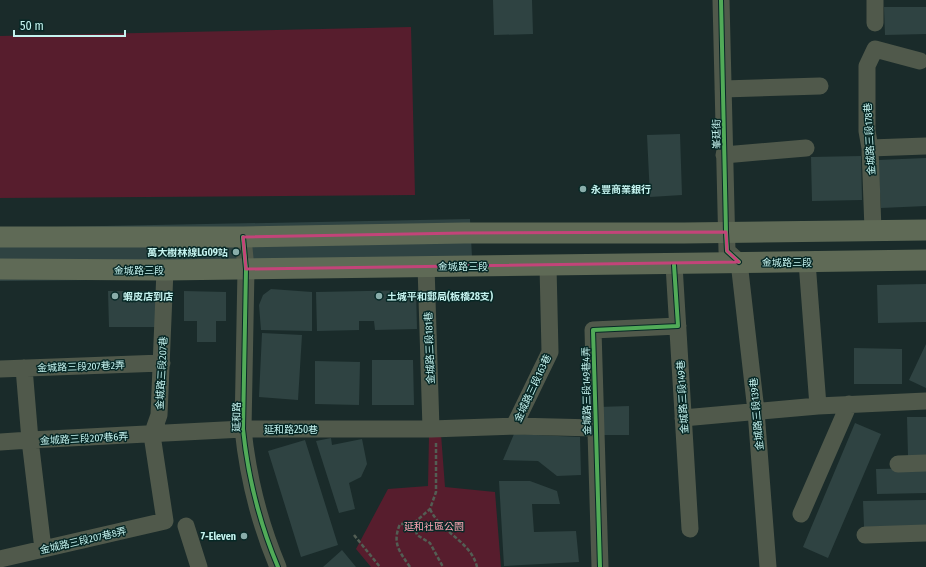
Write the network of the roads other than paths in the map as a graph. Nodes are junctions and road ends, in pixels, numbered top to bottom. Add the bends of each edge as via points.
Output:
1 (721, 0) edge
2 (875, 0) edge
3 (875, 23) dead end
4 (920, 61) dead end
5 (820, 86) dead end
6 (723, 89) junction
7 (926, 146) edge
8 (806, 148) dead end
9 (870, 148) junction
10 (724, 155) junction
11 (873, 230) junction
12 (926, 230) edge
13 (726, 232) junction
14 (0, 237) edge
15 (243, 237) junction
16 (926, 260) edge
17 (739, 262) junction
18 (807, 262) junction
19 (674, 265) junction
20 (426, 266) junction
21 (548, 266) junction
22 (0, 269) edge
23 (246, 269) junction
24 (165, 270) junction
25 (678, 326) junction
26 (162, 363) junction
27 (24, 368) junction
28 (0, 369) edge
29 (926, 401) edge
30 (849, 404) junction
31 (818, 406) junction
32 (756, 412) junction
33 (683, 418) junction
34 (514, 426) junction
35 (595, 428) junction
36 (243, 429) junction
37 (431, 429) junction
38 (152, 435) junction
39 (30, 440) junction
40 (0, 442) edge
41 (926, 463) edge
42 (898, 464) dead end
43 (801, 514) dead end
44 (165, 521) joint
45 (186, 526) dead end
46 (690, 529) dead end
47 (926, 533) edge
48 (865, 535) dead end
49 (43, 549) junction
50 (0, 559) edge
51 (199, 567) edge
52 (278, 567) edge
53 (600, 567) edge
54 (768, 567) edge

1 - 6 street, 峯廷街
2 - 3 street
4 - 9 street, 金城路三段178巷 via 875,49 867,66 867,131
5 - 6 street
6 - 10 street, 峯廷街
7 - 9 street
8 - 10 street
9 - 11 street, 金城路三段178巷
10 - 13 street, 峯廷街
11 - 12 main road
11 - 13 main road
13 - 15 main road
13 - 17 street, 峯廷街 via 727,251
14 - 15 main road
15 - 23 street, 延和路
16 - 18 main road, 金城路三段
17 - 18 main road, 金城路三段
17 - 19 main road, 金城路三段
17 - 32 street, 金城路三段139巷
18 - 31 street
19 - 21 main road, 金城路三段
19 - 25 street, 金城路三段149巷
20 - 21 main road, 金城路三段
20 - 23 main road, 金城路三段
20 - 37 street, 金城路三段181巷
21 - 34 street, 金城路三段163巷 via 550,352
22 - 24 main road, 金城路三段
23 - 24 main road, 金城路三段
23 - 36 street, 延和路
24 - 26 street, 金城路三段207巷
25 - 33 street, 金城路三段149巷
25 - 35 street, 金城路三段149巷4弄 via 593,330
26 - 27 street, 金城路三段207巷2弄
26 - 38 street, 金城路三段207巷 via 159,415
27 - 28 street, 金城路三段207巷2弄
27 - 39 street
29 - 30 street
30 - 31 street
30 - 43 street
31 - 32 street
32 - 33 street
32 - 54 street, 金城路三段139巷
33 - 46 street, 金城路三段149巷
34 - 35 street, 金城路三段149巷4弄
34 - 37 street, 金城路三段163巷
35 - 53 street, 金城路三段149巷4弄
36 - 37 street, 延和路250巷
36 - 38 street, 延和路250巷
36 - 52 street, 延和路 via 251,490
38 - 39 street, 金城路三段207巷6弄
38 - 44 street, 金城路三段207巷
39 - 40 street
39 - 49 street, 金城路三段207巷6弄
41 - 42 street
44 - 49 street, 金城路三段207巷8弄
45 - 51 street
47 - 48 street
49 - 50 street, 金城路三段207巷8弄

